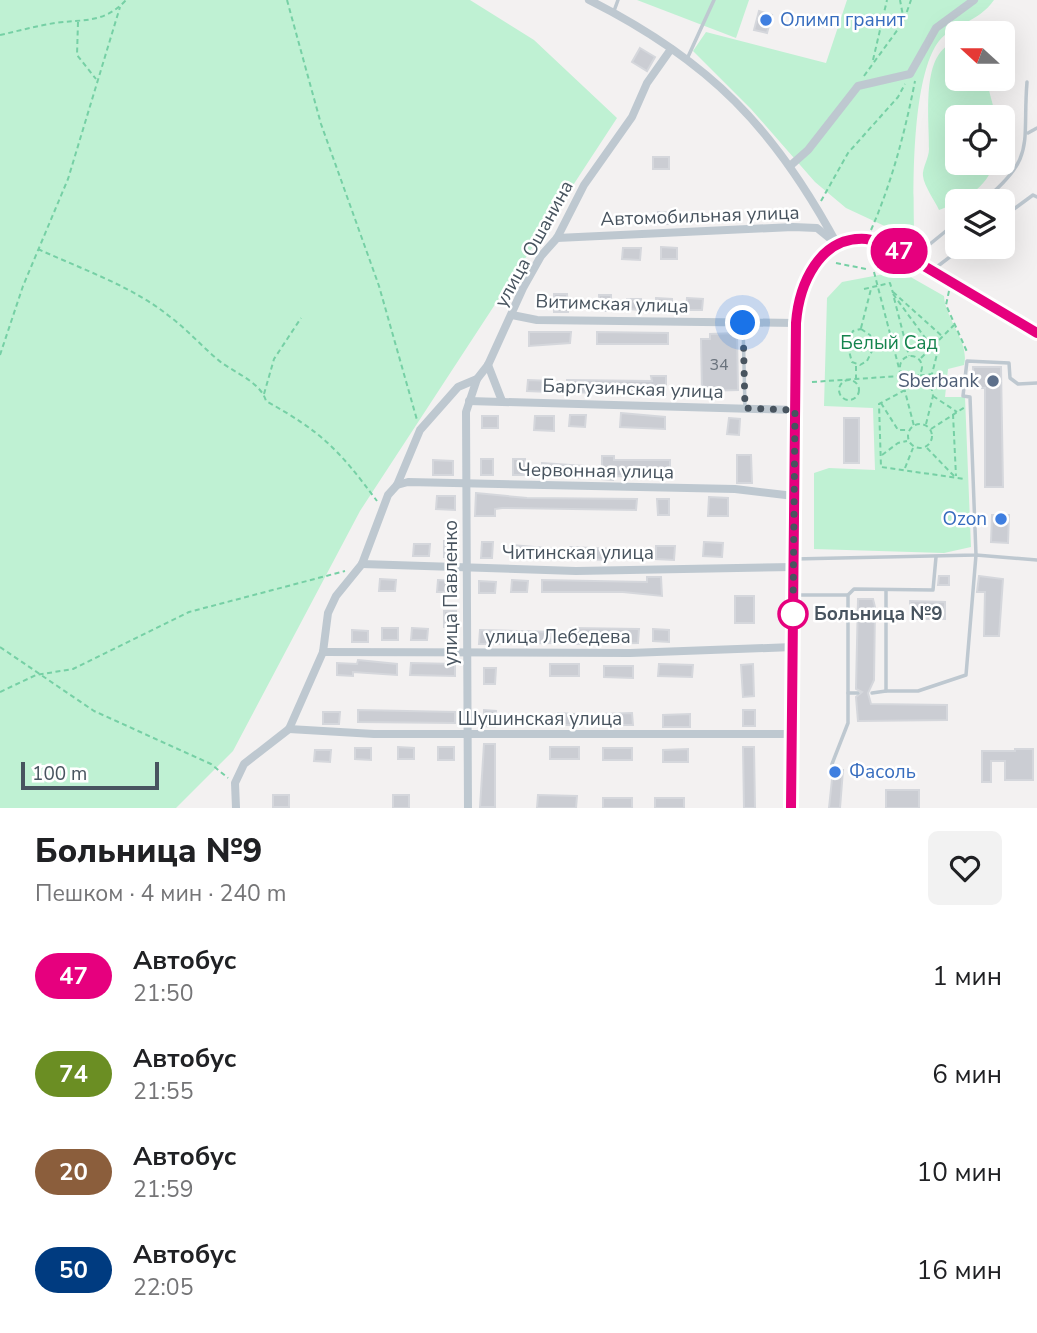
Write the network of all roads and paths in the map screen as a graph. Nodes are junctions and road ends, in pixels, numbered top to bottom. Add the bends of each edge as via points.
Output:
1 (126, 0) edge
2 (287, 0) edge
3 (589, 0) edge
4 (618, 0) edge
5 (714, 0) edge
6 (887, 0) edge
7 (900, 0) edge
8 (911, 0) edge
9 (974, 0) edge
10 (120, 7) junction
11 (613, 12) junction
12 (904, 21) junction
13 (78, 22) junction
14 (0, 35) edge
15 (671, 50) junction
16 (687, 59) junction
17 (873, 62) junction
18 (913, 76) junction
19 (97, 80) junction
20 (1027, 82) dead end
21 (858, 86) junction
22 (1037, 128) edge
23 (1027, 133) junction
24 (790, 166) junction
25 (998, 189) edge
26 (1037, 197) edge
27 (817, 208) junction
28 (1015, 208) edge
29 (945, 231) edge
30 (557, 238) junction
31 (867, 239) junction
32 (838, 246) junction
33 (38, 249) junction
34 (947, 259) edge
35 (907, 260) junction
36 (836, 263) dead end
37 (879, 266) dead end
38 (866, 269) dead end
39 (932, 270) junction
40 (874, 272) dead end
41 (877, 286) junction
42 (872, 287) junction
43 (863, 289) dead end
44 (949, 291) dead end
45 (893, 293) junction
46 (512, 315) junction
47 (300, 318) dead end
48 (743, 323) junction
49 (796, 323) junction
50 (955, 324) junction
51 (861, 329) junction
52 (1037, 332) edge
53 (943, 337) junction
54 (932, 347) junction
55 (0, 355) edge
56 (909, 356) junction
57 (919, 359) junction
58 (971, 362) junction
59 (488, 365) junction
60 (856, 365) junction
61 (899, 369) junction
62 (932, 374) junction
63 (925, 375) junction
64 (901, 376) junction
65 (916, 377) junction
66 (477, 379) junction
67 (849, 379) junction
68 (856, 379) junction
69 (921, 379) junction
70 (812, 382) dead end
71 (1037, 383) edge
72 (931, 385) junction
73 (905, 390) junction
74 (264, 395) junction
75 (933, 396) junction
76 (470, 401) junction
77 (502, 401) junction
78 (881, 402) junction
79 (970, 404) junction
80 (745, 408) junction
81 (795, 410) junction
82 (957, 412) junction
83 (953, 414) junction
84 (925, 425) junction
85 (914, 426) junction
86 (930, 429) junction
87 (420, 430) junction
88 (909, 430) junction
89 (908, 440) junction
90 (913, 447) junction
91 (926, 447) junction
92 (880, 456) junction
93 (904, 470) junction
94 (956, 477) junction
95 (973, 480) junction
96 (466, 484) junction
97 (397, 485) junction
98 (794, 496) junction
99 (383, 509) junction
100 (976, 555) junction
101 (936, 557) junction
102 (1037, 560) edge
103 (794, 563) junction
104 (362, 564) junction
105 (468, 568) junction
106 (886, 590) junction
107 (793, 595) junction
108 (848, 595) junction
109 (0, 647) edge
110 (793, 647) junction
111 (323, 652) junction
112 (467, 652) junction
113 (36, 675) junction
114 (886, 691) junction
115 (0, 692) edge
116 (848, 693) junction
117 (859, 693) dead end
118 (872, 693) dead end
119 (289, 729) junction
120 (792, 734) junction
121 (469, 735) junction
122 (832, 764) dead end
123 (235, 783) junction
124 (236, 808) edge
125 (468, 808) edge
126 (791, 808) edge

1 - 10 path
2 - 87 path via 321,124 379,286
3 - 11 street
4 - 11 lane
5 - 16 lane
6 - 17 path
7 - 12 path
8 - 12 path
9 - 18 street via 936,28
10 - 13 path
10 - 19 path
11 - 15 street
12 - 17 path
13 - 14 path
13 - 19 path via 77,55
15 - 16 street
15 - 30 street, улица Ошанина via 646,83 632,117 584,186
16 - 24 street via 718,82
17 - 21 path
18 - 21 street
18 - 27 path via 848,153
18 - 31 path via 906,127 884,201
19 - 33 path via 68,179
20 - 23 lane
21 - 24 street
22 - 23 lane
23 - 25 lane via 1019,164
24 - 27 street
26 - 28 lane via 1033,195
27 - 32 street
29 - 35 lane
30 - 32 street, Автомобильная улица via 793,227 817,228
30 - 46 street, улица Ошанина via 541,256
31 - 32 street
31 - 35 street via 892,247
32 - 49 street via 824,254 808,274 797,303
33 - 55 path
33 - 74 path via 169,315 202,348
34 - 39 lane
35 - 37 path
35 - 39 street
36 - 38 path
39 - 52 street
40 - 41 path
41 - 42 path
41 - 45 path via 890,283
41 - 61 path
42 - 43 path
42 - 51 path
44 - 50 path via 946,305
45 - 53 path
45 - 54 path
45 - 56 path
46 - 48 street, Витимская улица via 537,320
46 - 59 street, улица Ошанина
47 - 74 path via 274,359
48 - 49 street, Витимская улица
48 - 80 lane
49 - 81 street
50 - 53 path
50 - 58 path
51 - 60 path via 850,333 847,344
51 - 60 path via 870,335 874,347 867,362
53 - 54 path
54 - 57 path
54 - 62 path via 937,358
56 - 57 path
56 - 61 path
57 - 65 path via 922,366
58 - 71 lane via 1009,363 1010,378 1017,384
58 - 79 lane via 967,362 963,396 970,397
59 - 66 street, улица Ошанина
59 - 77 street
60 - 68 path
61 - 64 path
61 - 65 path via 904,376
62 - 63 path
62 - 72 path
63 - 65 path
63 - 69 path
64 - 68 path
64 - 73 path
65 - 69 path
66 - 76 street, улица Павленко
66 - 87 street, улица Ошанина via 458,387
67 - 67 path via 839,391 848,400 859,390
67 - 68 path
67 - 70 path
69 - 72 path
72 - 75 path
73 - 78 path
73 - 85 path
74 - 99 path via 266,401 309,425 340,452
75 - 82 path
75 - 84 path
76 - 77 street, Баргузинская улица
76 - 96 street, улица Павленко
77 - 80 street, Баргузинская улица
78 - 88 path via 898,430
78 - 92 path
79 - 82 path
79 - 95 lane
80 - 81 street, Баргузинская улица
81 - 98 street
82 - 83 path
83 - 86 path
83 - 94 path
84 - 85 path
84 - 86 path
85 - 88 path
86 - 91 path via 932,441
87 - 97 street, улица Ошанина
88 - 89 path
89 - 90 path
89 - 92 path
90 - 91 path
90 - 93 path
91 - 94 path
92 - 93 path via 880,467
93 - 94 path
94 - 95 path
95 - 100 lane
96 - 97 street, Червонная улица
96 - 98 street, Червонная улица via 735,489
96 - 105 street, улица Павленко
97 - 99 street, улица Ошанина
98 - 103 street
99 - 104 street, улица Ошанина
100 - 101 lane
100 - 102 lane
100 - 114 lane via 967,675 918,691
101 - 103 lane
101 - 106 lane via 933,590
103 - 105 street, Читинская улица via 576,570
103 - 107 street
104 - 105 street, Читинская улица
104 - 111 street, улица Ошанина via 332,605
104 - 113 path via 189,612 74,668
105 - 112 street, улица Павленко
106 - 108 lane via 854,589
106 - 114 lane
107 - 108 lane
107 - 110 street
108 - 116 lane
109 - 113 path
110 - 112 street, улица Лебедева
110 - 120 street
111 - 112 street, улица Лебедева
111 - 119 street, улица Ошанина
112 - 121 street, улица Павленко
113 - 115 path
113 - 123 path via 94,712 211,764
114 - 118 lane
116 - 117 lane
116 - 122 lane via 848,723
119 - 121 street, Шушинская улица
119 - 123 street via 254,753
120 - 121 street, Шушинская улица
120 - 126 street
121 - 125 street, улица Павленко
123 - 124 street

